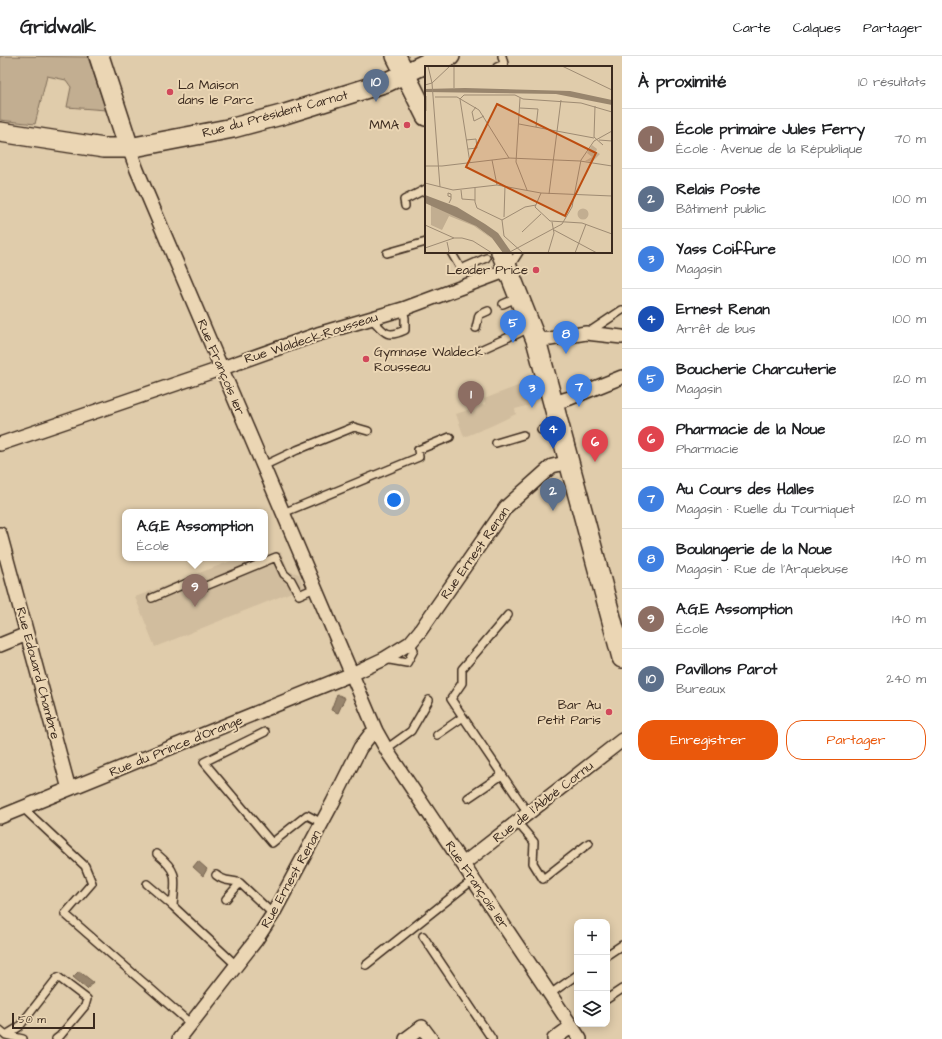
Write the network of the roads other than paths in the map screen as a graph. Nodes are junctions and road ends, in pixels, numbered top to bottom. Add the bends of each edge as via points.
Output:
1 (99, 56) edge
2 (396, 56) edge
3 (450, 56) edge
4 (502, 56) edge
5 (499, 66) edge
6 (405, 74) junction
7 (424, 108) edge
8 (0, 132) edge
9 (129, 148) junction
10 (425, 190) edge
11 (405, 206) dead end
12 (425, 242) edge
13 (387, 253) dead end
14 (452, 253) edge
15 (518, 253) edge
16 (493, 255) edge
17 (508, 270) junction
18 (403, 309) junction
19 (622, 310) edge
20 (488, 311) dead end
21 (371, 318) junction
22 (476, 328) dead end
23 (586, 333) junction
24 (523, 335) junction
25 (622, 337) edge
26 (480, 350) dead end
27 (222, 369) junction
28 (622, 377) edge
29 (554, 403) junction
30 (560, 426) junction
31 (368, 430) dead end
32 (541, 430) dead end
33 (523, 435) dead end
34 (450, 437) dead end
35 (496, 443) dead end
36 (0, 444) edge
37 (570, 462) junction
38 (263, 466) junction
39 (283, 513) junction
40 (0, 534) edge
41 (268, 560) edge
42 (266, 561) edge
43 (315, 588) junction
44 (152, 598) dead end
45 (508, 615) dead end
46 (27, 634) junction
47 (0, 645) edge
48 (622, 656) edge
49 (384, 659) joint
50 (352, 674) junction
51 (429, 700) dead end
52 (463, 717) junction
53 (376, 731) junction
54 (265, 732) dead end
55 (437, 735) dead end
56 (622, 740) edge
57 (386, 749) junction
58 (502, 774) junction
59 (69, 789) junction
60 (468, 798) dead end
61 (23, 808) junction
62 (528, 813) junction
63 (0, 818) edge
64 (517, 822) junction
65 (322, 823) junction
66 (589, 843) dead end
67 (157, 854) dead end
68 (463, 864) junction
69 (216, 875) dead end
70 (474, 879) junction
71 (240, 883) junction
72 (146, 884) dead end
73 (226, 899) dead end
74 (173, 906) junction
75 (273, 914) junction
76 (423, 936) dead end
77 (622, 945) edge
78 (610, 953) edge
79 (366, 965) dead end
80 (236, 966) junction
81 (574, 977) edge
82 (622, 990) edge
83 (550, 994) junction
84 (610, 997) edge
85 (574, 1023) edge
86 (191, 1024) junction
87 (576, 1027) edge
88 (3, 1032) edge
89 (23, 1039) edge
90 (56, 1039) edge
91 (179, 1039) edge
92 (406, 1039) edge
93 (431, 1039) edge
94 (492, 1039) edge
95 (554, 1039) edge
96 (580, 1039) edge

1 - 9 main road, Rue François 1er
2 - 6 main road
3 - 6 main road, Rue du Président Carnot
4 - 5 lane via 504,64
6 - 7 main road
6 - 9 main road, Rue du Président Carnot via 336,99 234,128
8 - 9 main road, Rue du Président Carnot via 104,148
9 - 27 street, Rue François 1er
10 - 11 lane via 404,200
12 - 13 lane
14 - 16 lane via 461,269
15 - 17 lane
16 - 17 main road
17 - 18 street, Rue Waldeck-Rousseau
17 - 24 main road via 511,301
18 - 21 street, Rue Waldeck-Rousseau
18 - 21 lane via 405,330 395,335 386,333
19 - 23 lane
20 - 22 lane via 479,315
21 - 27 street, Rue Waldeck-Rousseau via 318,334
23 - 24 street via 550,339
23 - 25 street
24 - 26 lane
24 - 29 main road
27 - 36 street, Rue Waldeck-Rousseau
27 - 38 street, Rue François 1er
28 - 29 street
29 - 30 main road
30 - 32 lane
30 - 37 main road
31 - 38 lane via 354,427
33 - 35 lane
34 - 39 lane via 418,450 419,457
37 - 48 main road
37 - 49 street, Rue Ernest Renan via 552,466 506,507 420,631 410,643
38 - 39 street, Rue François 1er
39 - 43 street, Rue François 1er
40 - 46 street, Rue Edouard Chambre
41 - 43 lane via 276,557 298,595
42 - 44 lane via 201,588 194,580
43 - 50 street, Rue François 1er
45 - 52 lane via 462,669 462,683 451,699
46 - 47 street
46 - 59 street, Rue Edouard Chambre
49 - 50 street, Rue du Prince d'Orange
50 - 53 street, Rue François 1er
50 - 59 street, Rue du Prince d'Orange
51 - 57 lane via 411,731
52 - 55 lane
52 - 58 lane
53 - 57 street, Rue François 1er
53 - 65 street, Rue Ernest Renan via 360,748
54 - 65 lane via 204,762 272,843 307,815
56 - 62 street, Rue de l'Abbé Cornu
57 - 68 street, Rue François 1er
58 - 60 lane
58 - 62 lane
59 - 61 street, Rue du Prince d'Orange
61 - 63 street, Rue du Prince d'Orange
61 - 86 lane via 85,866 92,883 65,914
62 - 64 street, Rue de l'Abbé Cornu
64 - 66 lane via 534,842 533,863 543,879
64 - 68 street, Rue de l'Abbé Cornu
65 - 75 street, Rue Ernest Renan
67 - 74 lane via 171,867 174,874
68 - 70 street, Rue François 1er
69 - 71 lane via 226,881
70 - 79 lane
70 - 83 street, Rue François 1er
71 - 73 lane
71 - 75 lane
72 - 74 lane
74 - 80 lane
75 - 80 street, Rue Ernest Renan
76 - 94 lane
77 - 78 lane
80 - 86 street, Rue Ernest Renan
81 - 83 lane
82 - 84 lane
83 - 85 street, Rue François 1er
85 - 95 street
86 - 91 street, Rue Ernest Renan
87 - 96 street, Rue François 1er
88 - 89 lane
88 - 90 lane via 19,1028 58,977 87,999 85,1006
92 - 93 street via 422,1026

